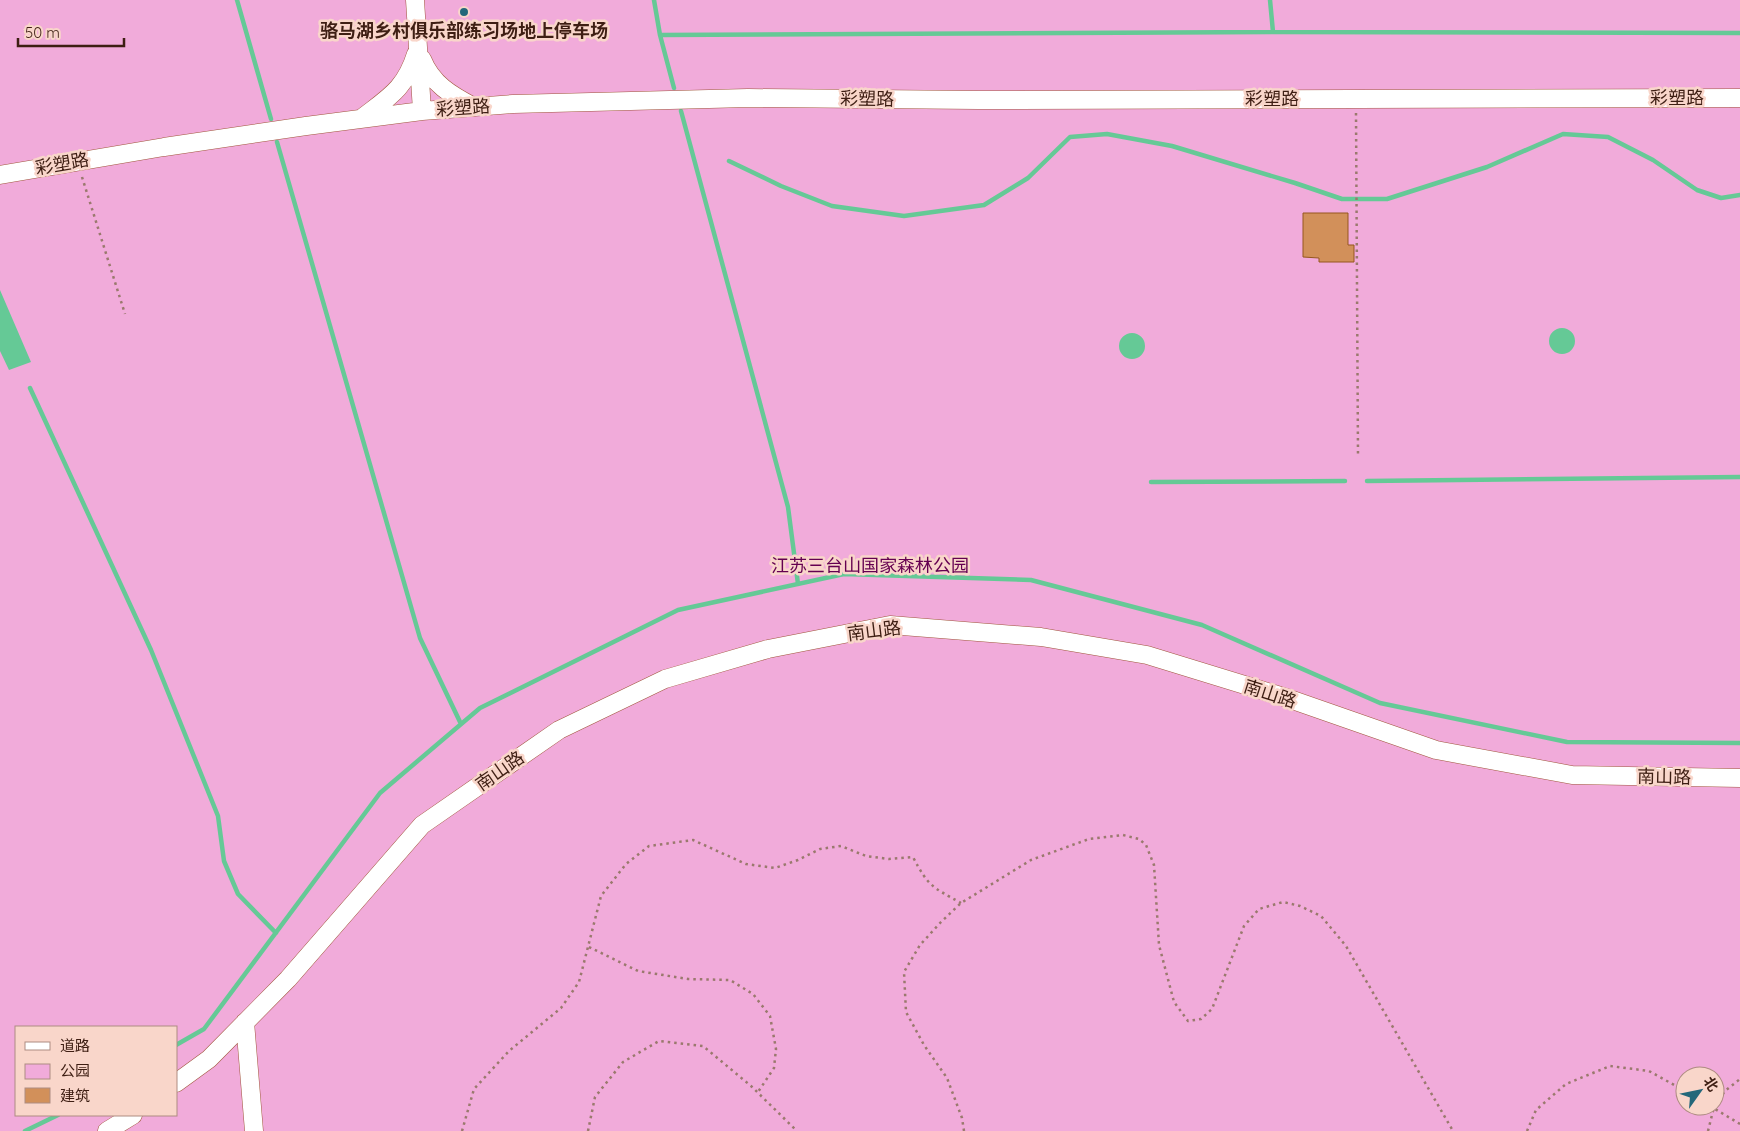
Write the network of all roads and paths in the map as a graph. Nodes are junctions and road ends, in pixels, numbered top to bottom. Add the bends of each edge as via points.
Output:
1 (415, 0) edge
2 (418, 49) junction
3 (1740, 98) edge
4 (1356, 99) junction
5 (474, 107) junction
6 (422, 111) junction
7 (361, 119) junction
8 (77, 162) junction
9 (0, 175) edge
10 (125, 314) dead end
11 (1358, 454) dead end
12 (1740, 778) edge
13 (961, 903) junction
14 (589, 947) junction
15 (246, 1022) junction
16 (1740, 1079) edge
17 (178, 1082) edge
18 (1675, 1085) edge
19 (1725, 1091) edge
20 (758, 1092) junction
21 (1725, 1114) edge
22 (131, 1116) edge
23 (1711, 1116) edge
24 (1740, 1124) edge
25 (107, 1131) edge
26 (254, 1131) edge
27 (462, 1131) edge
28 (588, 1131) edge
29 (796, 1131) edge
30 (964, 1131) edge
31 (1453, 1131) edge
32 (1527, 1131) edge
33 (1708, 1131) edge

1 - 2 street
2 - 5 street via 432,79
2 - 6 street
2 - 7 street via 404,83
3 - 4 street, 彩塑路
4 - 5 street, 彩塑路 via 748,98
4 - 11 path
5 - 6 street, 彩塑路
6 - 7 street, 彩塑路
7 - 8 street, 彩塑路
8 - 9 street, 彩塑路
8 - 10 path
12 - 15 street, 南山路 via 1572,775 1436,750 1284,697 1147,655 1041,637 890,625 768,649 664,678 559,730 422,826 288,979
13 - 14 path via 933,888 913,857 889,859 866,856 841,846 820,848 775,868 746,864 693,840 650,846 626,864 601,896
13 - 30 path via 920,945 904,972 906,1012 947,1078
13 - 31 path via 1031,860 1089,839 1123,835 1140,839 1154,865 1158,945 1174,1002 1188,1021 1201,1020 1212,1009 1244,926 1259,909 1283,902 1300,906 1321,916 1346,946
14 - 20 path via 638,971 688,979 730,980 753,994 770,1016 776,1049 774,1068
14 - 27 path via 579,982 561,1008 509,1052 474,1089
15 - 17 street, 南山路 via 208,1059
15 - 26 street
16 - 19 path
18 - 32 path via 1649,1070 1610,1066 1566,1084 1536,1110
20 - 28 path via 703,1046 659,1041 623,1062 594,1097
20 - 29 path
21 - 24 path
22 - 25 street
23 - 33 path

